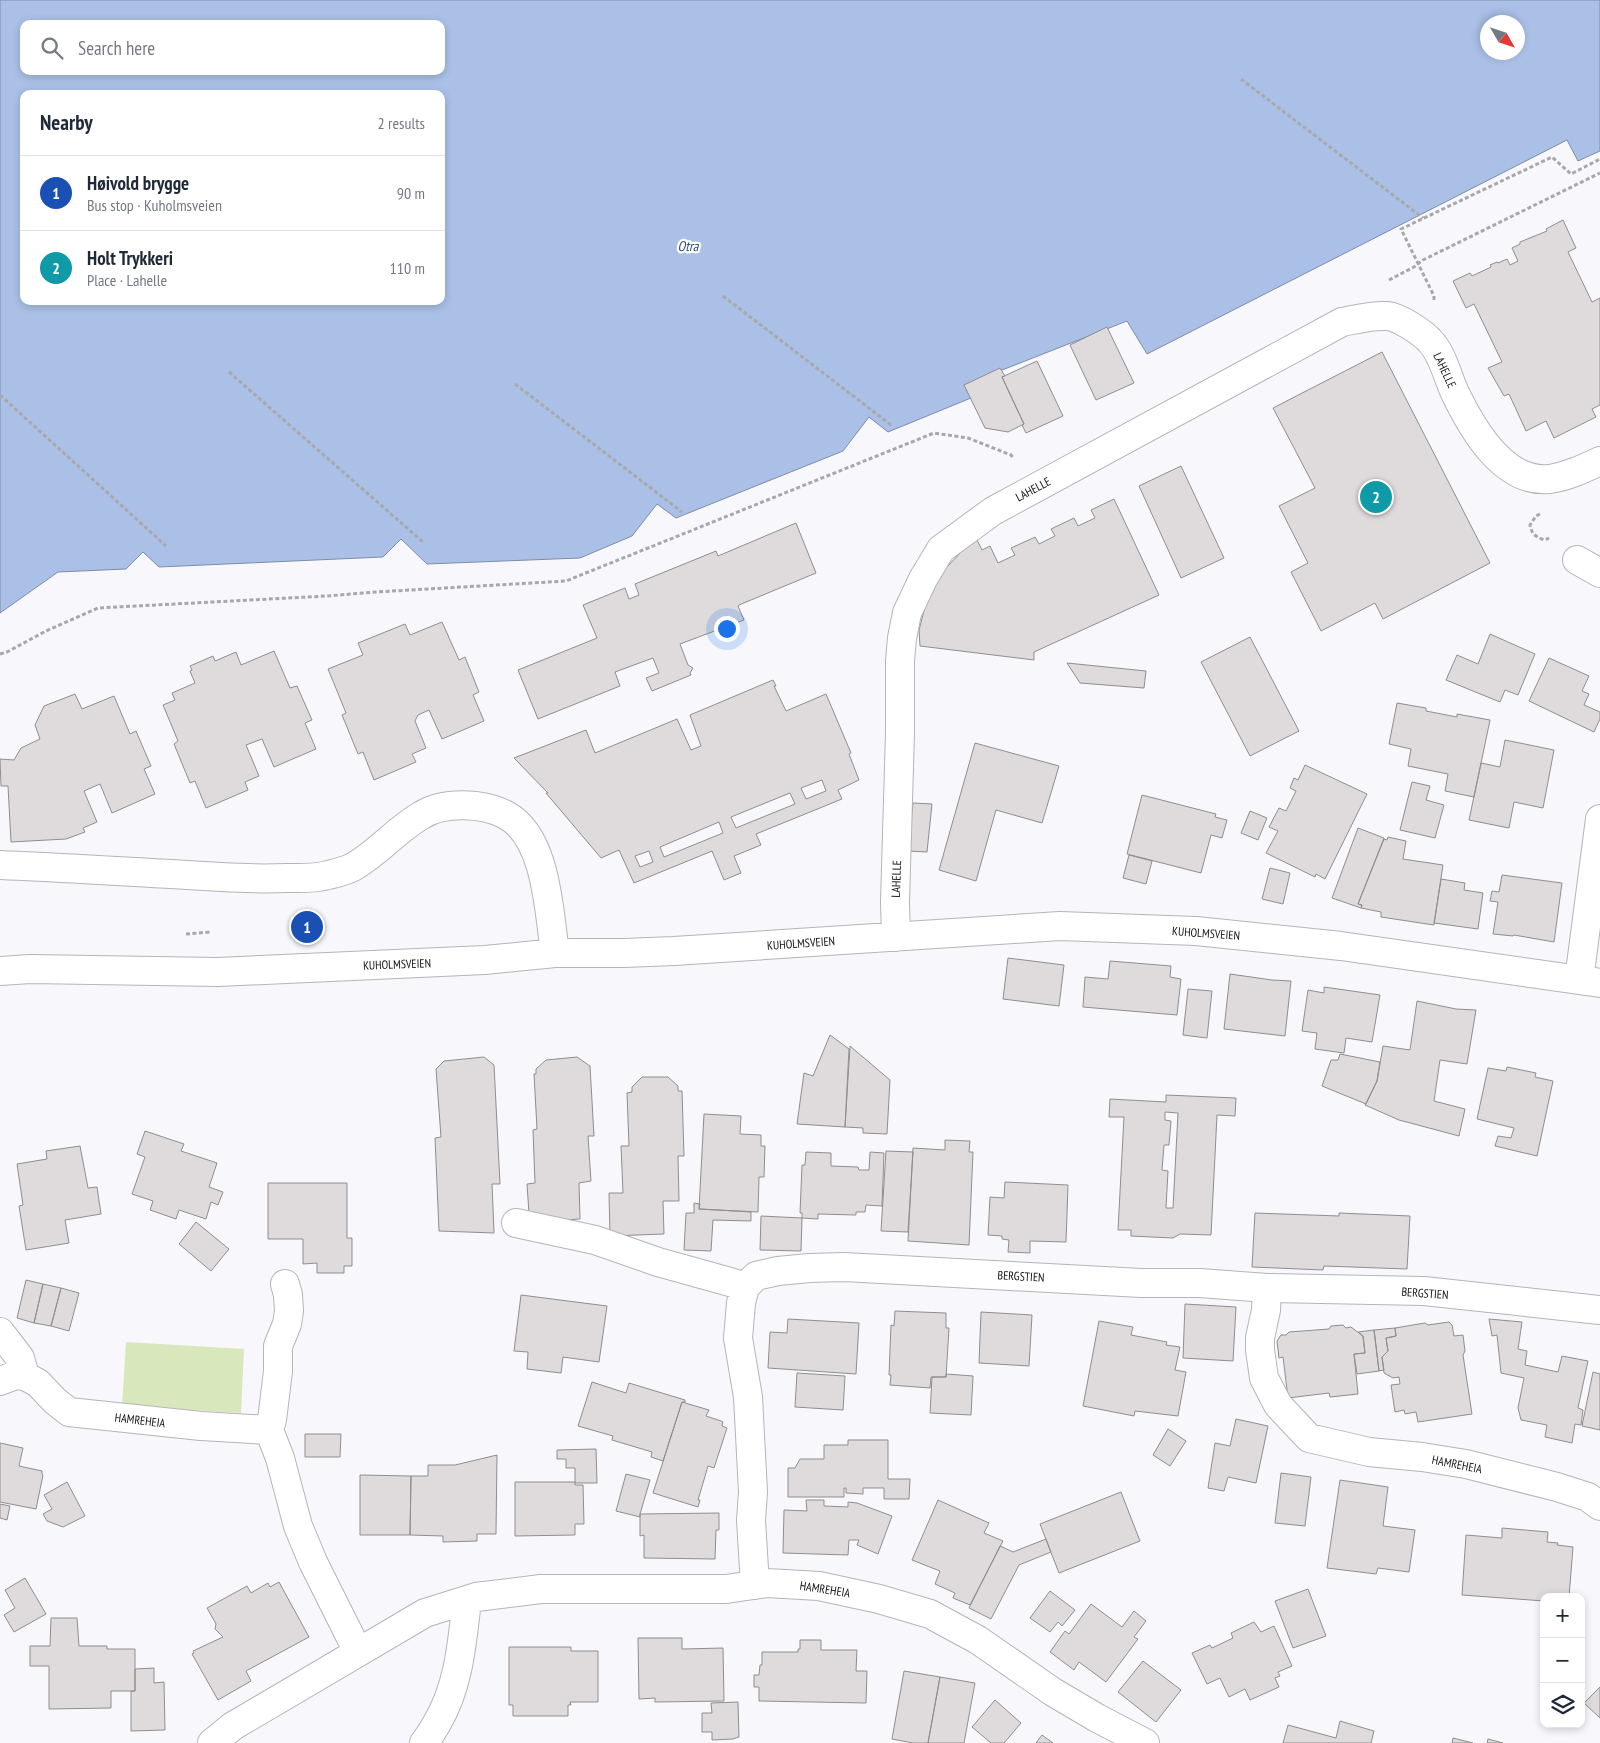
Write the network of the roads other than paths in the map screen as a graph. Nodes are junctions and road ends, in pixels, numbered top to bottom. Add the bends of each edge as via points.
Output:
1 (1600, 461) edge
2 (1600, 819) edge
3 (0, 865) edge
4 (896, 937) junction
5 (555, 953) junction
6 (0, 971) edge
7 (1589, 982) edge
8 (516, 1223) dead end
9 (285, 1284) dead end
10 (745, 1288) junction
11 (1267, 1288) junction
12 (1600, 1310) edge
13 (0, 1332) edge
14 (12, 1378) edge
15 (269, 1430) junction
16 (1600, 1506) edge
17 (755, 1585) junction
18 (467, 1600) junction
19 (358, 1652) junction
20 (212, 1743) edge
21 (424, 1743) edge
22 (1145, 1743) edge

1 - 4 street, LAHELLE via 1568,475 1548,479 1528,478 1514,472 1480,438 1430,341 1409,325 1389,316 1362,317 1342,322 993,511 940,549 907,613 900,661
2 - 7 street
3 - 5 street via 247,879 325,876 351,868 369,857 423,814 448,806 465,805 507,815 532,842 544,874
4 - 5 street, KUHOLMSVEIEN via 674,951
4 - 7 street, KUHOLMSVEIEN via 1060,926 1196,931 1341,946
5 - 6 street, KUHOLMSVEIEN via 485,960 218,972
8 - 10 street via 595,1240
9 - 15 street via 289,1311 278,1346 278,1372
10 - 11 street, BERGSTIEN via 756,1276 778,1271 844,1268
10 - 17 street via 738,1338 748,1397
11 - 12 street, BERGSTIEN via 1424,1291
11 - 16 street, HAMREHEIA via 1260,1338 1264,1378 1278,1405 1309,1438 1369,1452 1466,1464 1556,1487 1588,1498
13 - 14 street, HAMREHEIA via 20,1358
14 - 15 street, HAMREHEIA via 38,1382 69,1412
15 - 19 street via 298,1526
17 - 18 street, HAMREHEIA via 726,1589 541,1589
17 - 22 street, HAMREHEIA via 819,1586 930,1614 978,1640 1053,1692
18 - 19 street, HAMREHEIA via 425,1613
18 - 21 street via 455,1682 444,1711
19 - 20 street, HAMREHEIA via 233,1726

